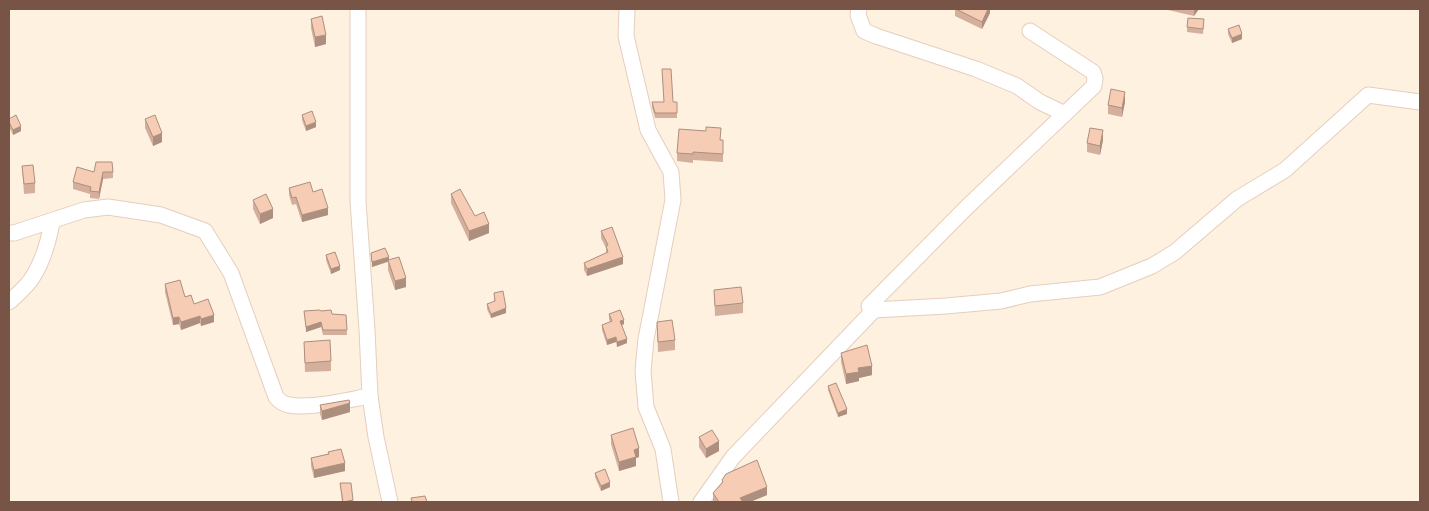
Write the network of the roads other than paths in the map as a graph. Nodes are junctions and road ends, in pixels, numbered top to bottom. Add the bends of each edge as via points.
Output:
1 (358, 9) edge
2 (627, 9) edge
3 (859, 9) edge
4 (1030, 31) dead end
5 (1420, 102) edge
6 (1065, 114) junction
7 (52, 222) junction
8 (9, 233) edge
9 (9, 302) edge
10 (874, 310) junction
11 (370, 396) junction
12 (390, 502) edge
13 (670, 502) edge
14 (701, 502) edge

1 - 11 street via 358,201
2 - 13 street via 626,36 648,130 671,172 673,200 643,371 646,407 662,449
3 - 6 street via 864,30 1017,86
4 - 6 street via 1093,72 1094,86
5 - 10 street via 1368,95 1285,170 1237,199 1175,252 1152,266 1100,287 1030,294 1001,301
6 - 10 street via 869,306
7 - 8 street
7 - 9 street via 34,276
7 - 11 street via 84,210 108,207 161,215 205,231 231,274 280,403 304,406
10 - 14 street via 733,457
11 - 12 street

